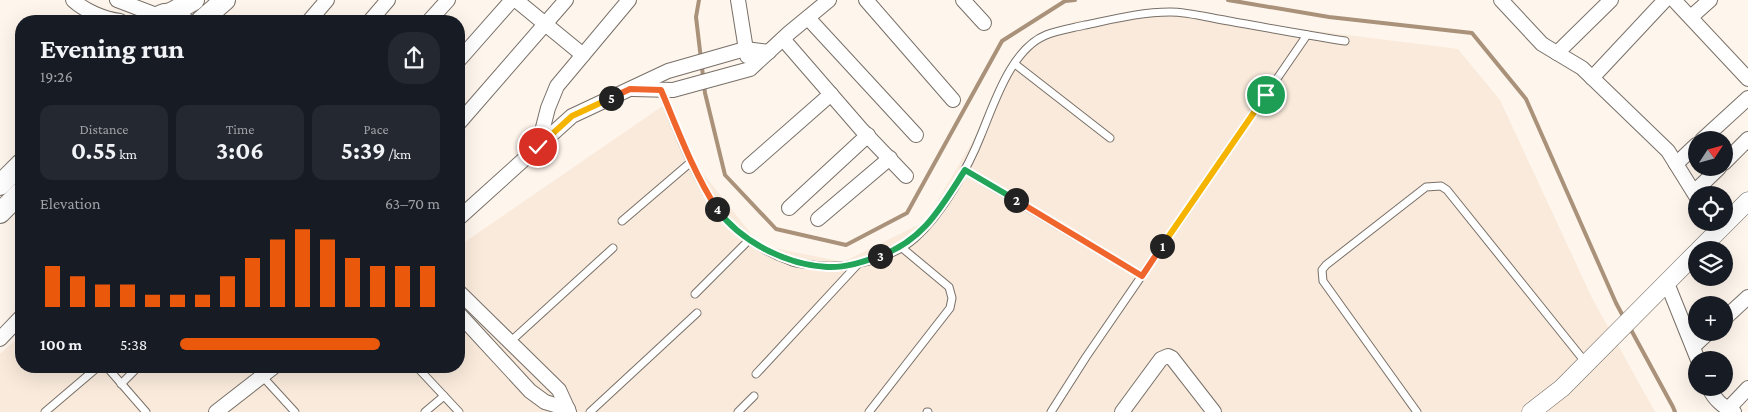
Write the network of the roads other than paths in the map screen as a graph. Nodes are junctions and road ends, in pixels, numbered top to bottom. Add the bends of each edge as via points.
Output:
1 (73, 0) edge
2 (117, 0) edge
3 (194, 0) edge
4 (225, 0) edge
5 (327, 0) edge
6 (388, 0) edge
7 (448, 0) edge
8 (514, 0) edge
9 (566, 0) edge
10 (629, 0) edge
11 (738, 0) edge
12 (830, 0) edge
13 (866, 0) edge
14 (963, 0) edge
15 (1501, 0) edge
16 (1611, 0) edge
17 (1666, 0) edge
18 (1674, 0) edge
19 (1710, 0) edge
20 (99, 15) edge
21 (159, 15) edge
22 (172, 15) edge
23 (207, 15) edge
24 (314, 15) edge
25 (375, 15) edge
26 (434, 15) edge
27 (1691, 17) junction
28 (808, 18) junction
29 (545, 23) junction
30 (984, 23) dead end
31 (1307, 35) junction
32 (783, 39) junction
33 (1345, 41) dead end
34 (745, 49) junction
35 (769, 52) junction
36 (465, 53) edge
37 (1557, 53) junction
38 (583, 55) junction
39 (1014, 64) junction
40 (750, 69) junction
41 (1592, 78) junction
42 (1748, 79) edge
43 (630, 89) junction
44 (667, 90) junction
45 (831, 94) junction
46 (1748, 98) edge
47 (952, 100) dead end
48 (465, 116) edge
49 (1712, 131) edge
50 (868, 135) junction
51 (916, 135) dead end
52 (1110, 138) dead end
53 (1748, 139) edge
54 (538, 147) junction
55 (1688, 153) edge
56 (1733, 154) edge
57 (890, 158) junction
58 (692, 162) junction
59 (1676, 164) junction
60 (749, 166) dead end
61 (15, 170) edge
62 (965, 170) junction
63 (906, 176) dead end
64 (1712, 176) edge
65 (0, 185) edge
66 (1690, 186) edge
67 (1702, 186) edge
68 (15, 198) edge
69 (1748, 201) edge
70 (788, 208) dead end
71 (1733, 212) edge
72 (465, 213) edge
73 (0, 214) edge
74 (818, 220) dead end
75 (622, 221) dead end
76 (749, 240) junction
77 (901, 247) junction
78 (613, 248) dead end
79 (1688, 261) edge
80 (858, 264) junction
81 (1142, 276) junction
82 (1662, 289) junction
83 (695, 294) dead end
84 (1748, 297) edge
85 (465, 298) edge
86 (1733, 311) edge
87 (696, 313) dead end
88 (465, 321) edge
89 (15, 323) edge
90 (0, 339) edge
91 (510, 342) junction
92 (1694, 351) edge
93 (1586, 363) junction
94 (91, 373) edge
95 (112, 373) edge
96 (132, 373) edge
97 (266, 373) edge
98 (423, 373) edge
99 (756, 374) dead end
100 (262, 376) junction
101 (121, 384) junction
102 (1748, 388) edge
103 (444, 396) junction
104 (754, 396) dead end
105 (1714, 396) edge
106 (569, 411) edge
107 (1731, 411) edge
108 (45, 412) edge
109 (146, 412) edge
110 (216, 412) edge
111 (295, 412) edge
112 (425, 412) edge
113 (459, 412) edge
114 (590, 412) edge
115 (738, 412) edge
116 (869, 412) edge
117 (1051, 412) edge
118 (1122, 412) edge
119 (1214, 412) edge
120 (1417, 412) edge
121 (1531, 412) edge

1 - 20 street
2 - 21 street
3 - 22 main road
4 - 23 main road
5 - 24 street
6 - 25 street
7 - 26 street
8 - 29 street
8 - 36 street
9 - 29 street
10 - 38 street
11 - 34 street
12 - 28 street
13 - 47 street
14 - 30 street
15 - 37 street via 1542,44
16 - 37 street
17 - 41 street
18 - 27 street
19 - 27 street
27 - 42 street
28 - 32 street
28 - 51 street
29 - 38 street
29 - 48 street
31 - 33 lane
31 - 39 lane via 1174,12 1154,12 1047,34 1028,45
31 - 81 lane
32 - 35 street
32 - 45 street
34 - 35 street
34 - 40 street
34 - 43 street via 668,71
35 - 40 street
37 - 41 street
38 - 54 street via 552,94
39 - 52 lane
39 - 62 lane
40 - 44 street
41 - 59 street via 1668,151
43 - 44 street
43 - 54 street via 572,116
44 - 58 lane
45 - 50 street
45 - 60 street
46 - 49 street
50 - 57 street
50 - 70 street
53 - 56 street
54 - 72 street
55 - 59 street
57 - 63 street
57 - 74 street
58 - 75 lane
58 - 76 lane via 722,215
59 - 66 street
61 - 65 main road
62 - 77 lane via 942,207 915,237
62 - 81 lane
64 - 67 street
68 - 73 main road
69 - 71 street
76 - 80 lane via 792,262 828,267
76 - 83 lane
77 - 80 lane
77 - 116 lane via 949,287 952,298 950,308
78 - 91 lane
79 - 82 street
80 - 99 lane
81 - 117 lane
82 - 92 street
82 - 93 street
84 - 86 street
85 - 91 street
87 - 114 lane
88 - 106 street via 530,391 545,402
89 - 90 street
91 - 106 street via 560,390
93 - 120 lane via 1447,190 1441,186 1426,188 1322,270 1323,281
93 - 121 street via 1562,388
94 - 108 lane
95 - 101 lane
96 - 101 lane
97 - 100 street
98 - 103 lane
100 - 110 street
100 - 111 lane
101 - 109 lane
102 - 107 street
103 - 112 lane
103 - 113 lane
104 - 115 lane
105 - 107 street
118 - 119 street via 1161,359 1168,356

